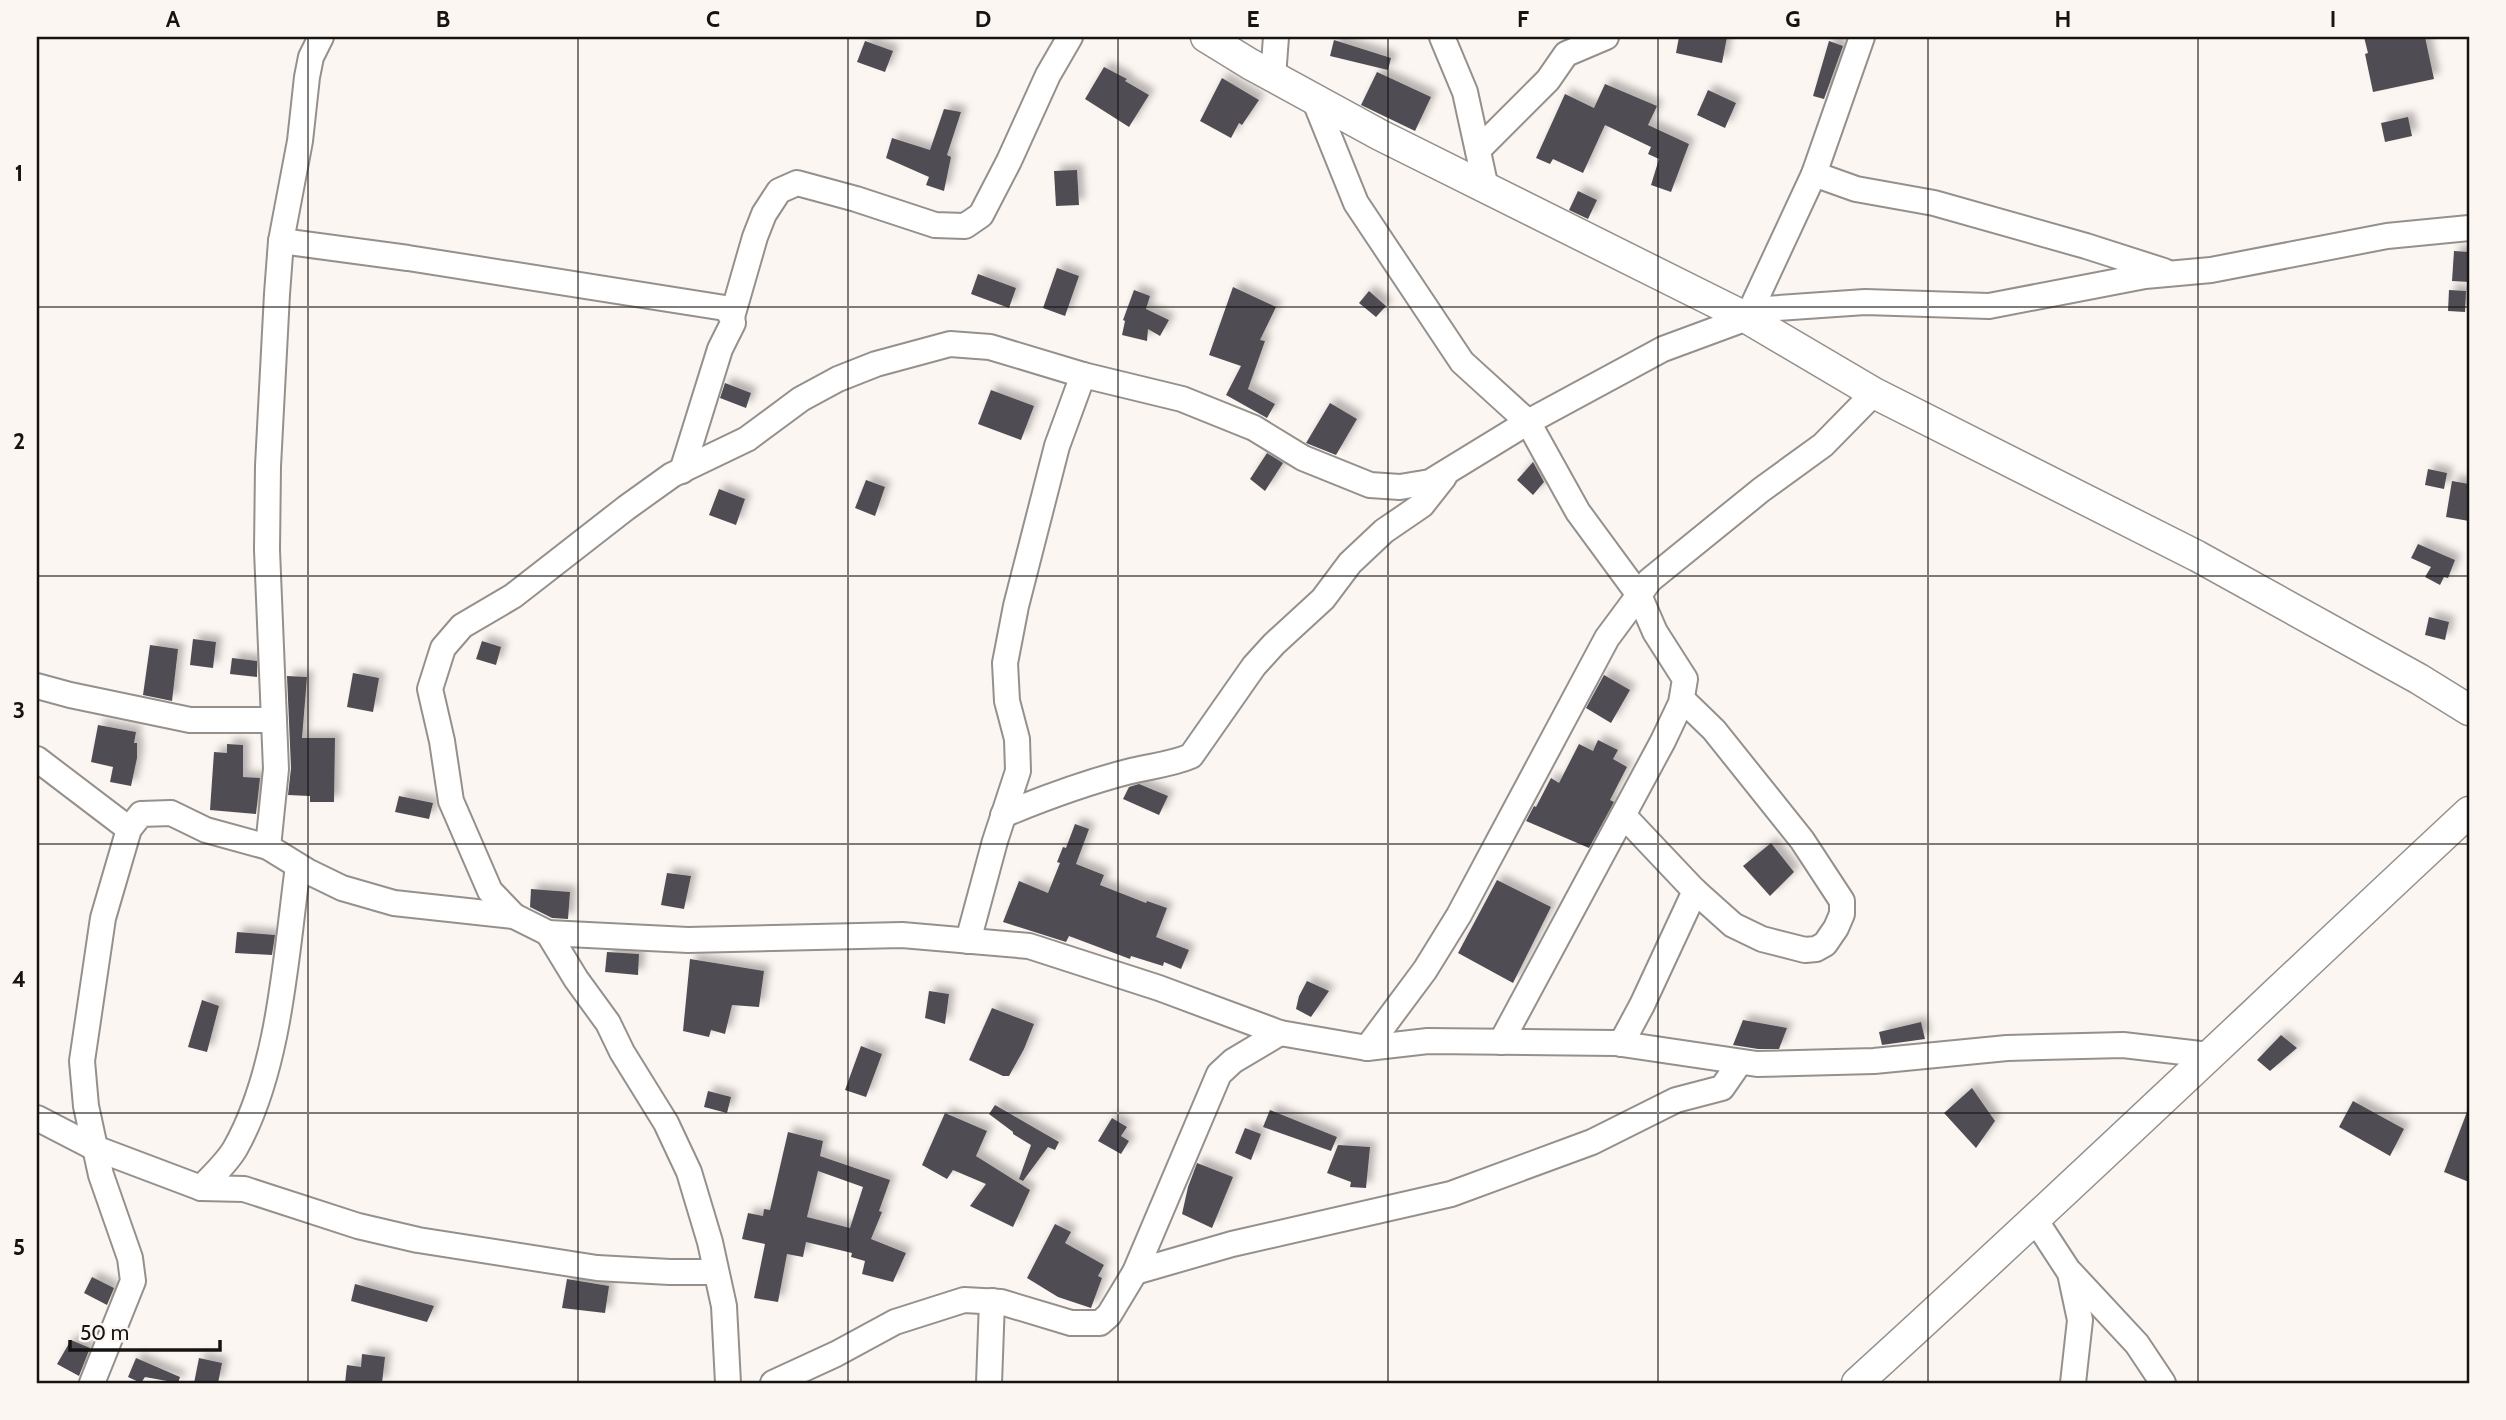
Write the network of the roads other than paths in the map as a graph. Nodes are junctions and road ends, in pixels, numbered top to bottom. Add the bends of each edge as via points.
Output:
1 (321, 37) edge
2 (1070, 37) edge
3 (1206, 37) edge
4 (1276, 37) edge
5 (1442, 37) edge
6 (1606, 37) edge
7 (1862, 37) edge
8 (1273, 77) junction
9 (1314, 99) junction
10 (1478, 150) junction
11 (1814, 174) junction
12 (1486, 188) junction
13 (2469, 228) edge
14 (281, 241) junction
15 (2174, 274) junction
16 (1748, 314) junction
17 (732, 317) junction
18 (1083, 375) junction
19 (1874, 393) junction
20 (1528, 422) junction
21 (1450, 470) junction
22 (682, 471) junction
23 (1639, 595) junction
24 (37, 686) edge
25 (1682, 699) junction
26 (2469, 710) edge
27 (274, 720) junction
28 (37, 759) edge
29 (2469, 812) edge
30 (1003, 814) junction
31 (1624, 816) junction
32 (129, 829) junction
33 (268, 847) junction
34 (298, 866) junction
35 (1695, 891) junction
36 (514, 916) junction
37 (548, 933) junction
38 (968, 941) junction
39 (1280, 1033) junction
40 (1501, 1042) junction
41 (1621, 1044) junction
42 (1367, 1048) junction
43 (2209, 1055) junction
44 (1741, 1062) junction
45 (37, 1118) edge
46 (95, 1148) junction
47 (201, 1188) junction
48 (2036, 1221) junction
49 (716, 1272) junction
50 (1135, 1272) junction
51 (2070, 1273) junction
52 (992, 1301) junction
53 (92, 1383) edge
54 (728, 1383) edge
55 (773, 1383) edge
56 (989, 1383) edge
57 (1857, 1383) edge
58 (2073, 1383) edge
59 (2163, 1383) edge

1 - 14 street via 307,77
2 - 17 street via 981,215 965,226 935,225 797,183 779,191 764,214
3 - 8 street
4 - 8 street
5 - 10 street via 1465,92
6 - 10 street via 1566,54 1548,80
7 - 11 street
8 - 9 street
9 - 12 street
9 - 20 street via 1356,202 1446,339 1462,362
10 - 12 street
11 - 15 street via 1856,189 1934,203
11 - 16 street
12 - 16 street
13 - 15 street via 2387,236
14 - 17 street via 725,308
14 - 27 street via 268,466
15 - 16 street via 1989,306 1865,302
16 - 19 street
16 - 20 street via 1663,349
17 - 22 street
18 - 21 street via 1182,400 1254,428 1303,458 1370,485 1419,485
18 - 22 street via 990,347 950,344 838,379 801,399 747,439
18 - 30 street via 1057,446 1007,652 1007,701 1017,739 1018,771
19 - 23 street via 1823,445 1701,537
19 - 26 street via 2197,556
20 - 21 street
20 - 23 street via 1578,512
21 - 30 street via 1422,505 1384,531 1350,563 1323,599 1254,666 1191,756 1062,791
22 - 36 street via 626,508 513,596 463,626 443,648 430,689 451,801 490,891
23 - 25 street via 1655,632 1685,679
23 - 42 street via 1606,638 1459,915
24 - 27 street via 190,720
25 - 31 street
25 - 35 street via 1714,730 1802,841 1842,901 1842,914 1825,944 1805,950 1762,939 1733,925
27 - 33 street via 276,769
28 - 32 street
29 - 43 street
30 - 38 street
31 - 35 street
31 - 40 street
32 - 33 street via 141,814 171,813 206,830
32 - 46 street via 103,918 82,1061
33 - 34 street
34 - 36 street via 342,888 394,903
34 - 47 street via 261,1093 235,1150
35 - 41 street
36 - 37 street
37 - 38 street via 688,940 902,936
37 - 49 street via 666,1123 689,1172
38 - 39 street via 1028,946
39 - 42 street
39 - 50 street via 1219,1074
40 - 41 street
40 - 42 street via 1428,1041
41 - 44 street
43 - 44 street via 2123,1045 2007,1048 1874,1061
43 - 48 street
44 - 50 street via 1723,1088 1676,1100 1592,1142 1451,1194 1232,1244
45 - 46 street
46 - 47 street
46 - 53 street via 133,1281
47 - 49 street via 244,1189 358,1226 523,1258 597,1268
48 - 51 street
48 - 57 street
49 - 54 street via 724,1306
50 - 52 street via 1101,1323 1071,1323
51 - 58 street via 2080,1320
51 - 59 street via 2137,1343
52 - 55 street via 964,1300 895,1322
52 - 56 street

